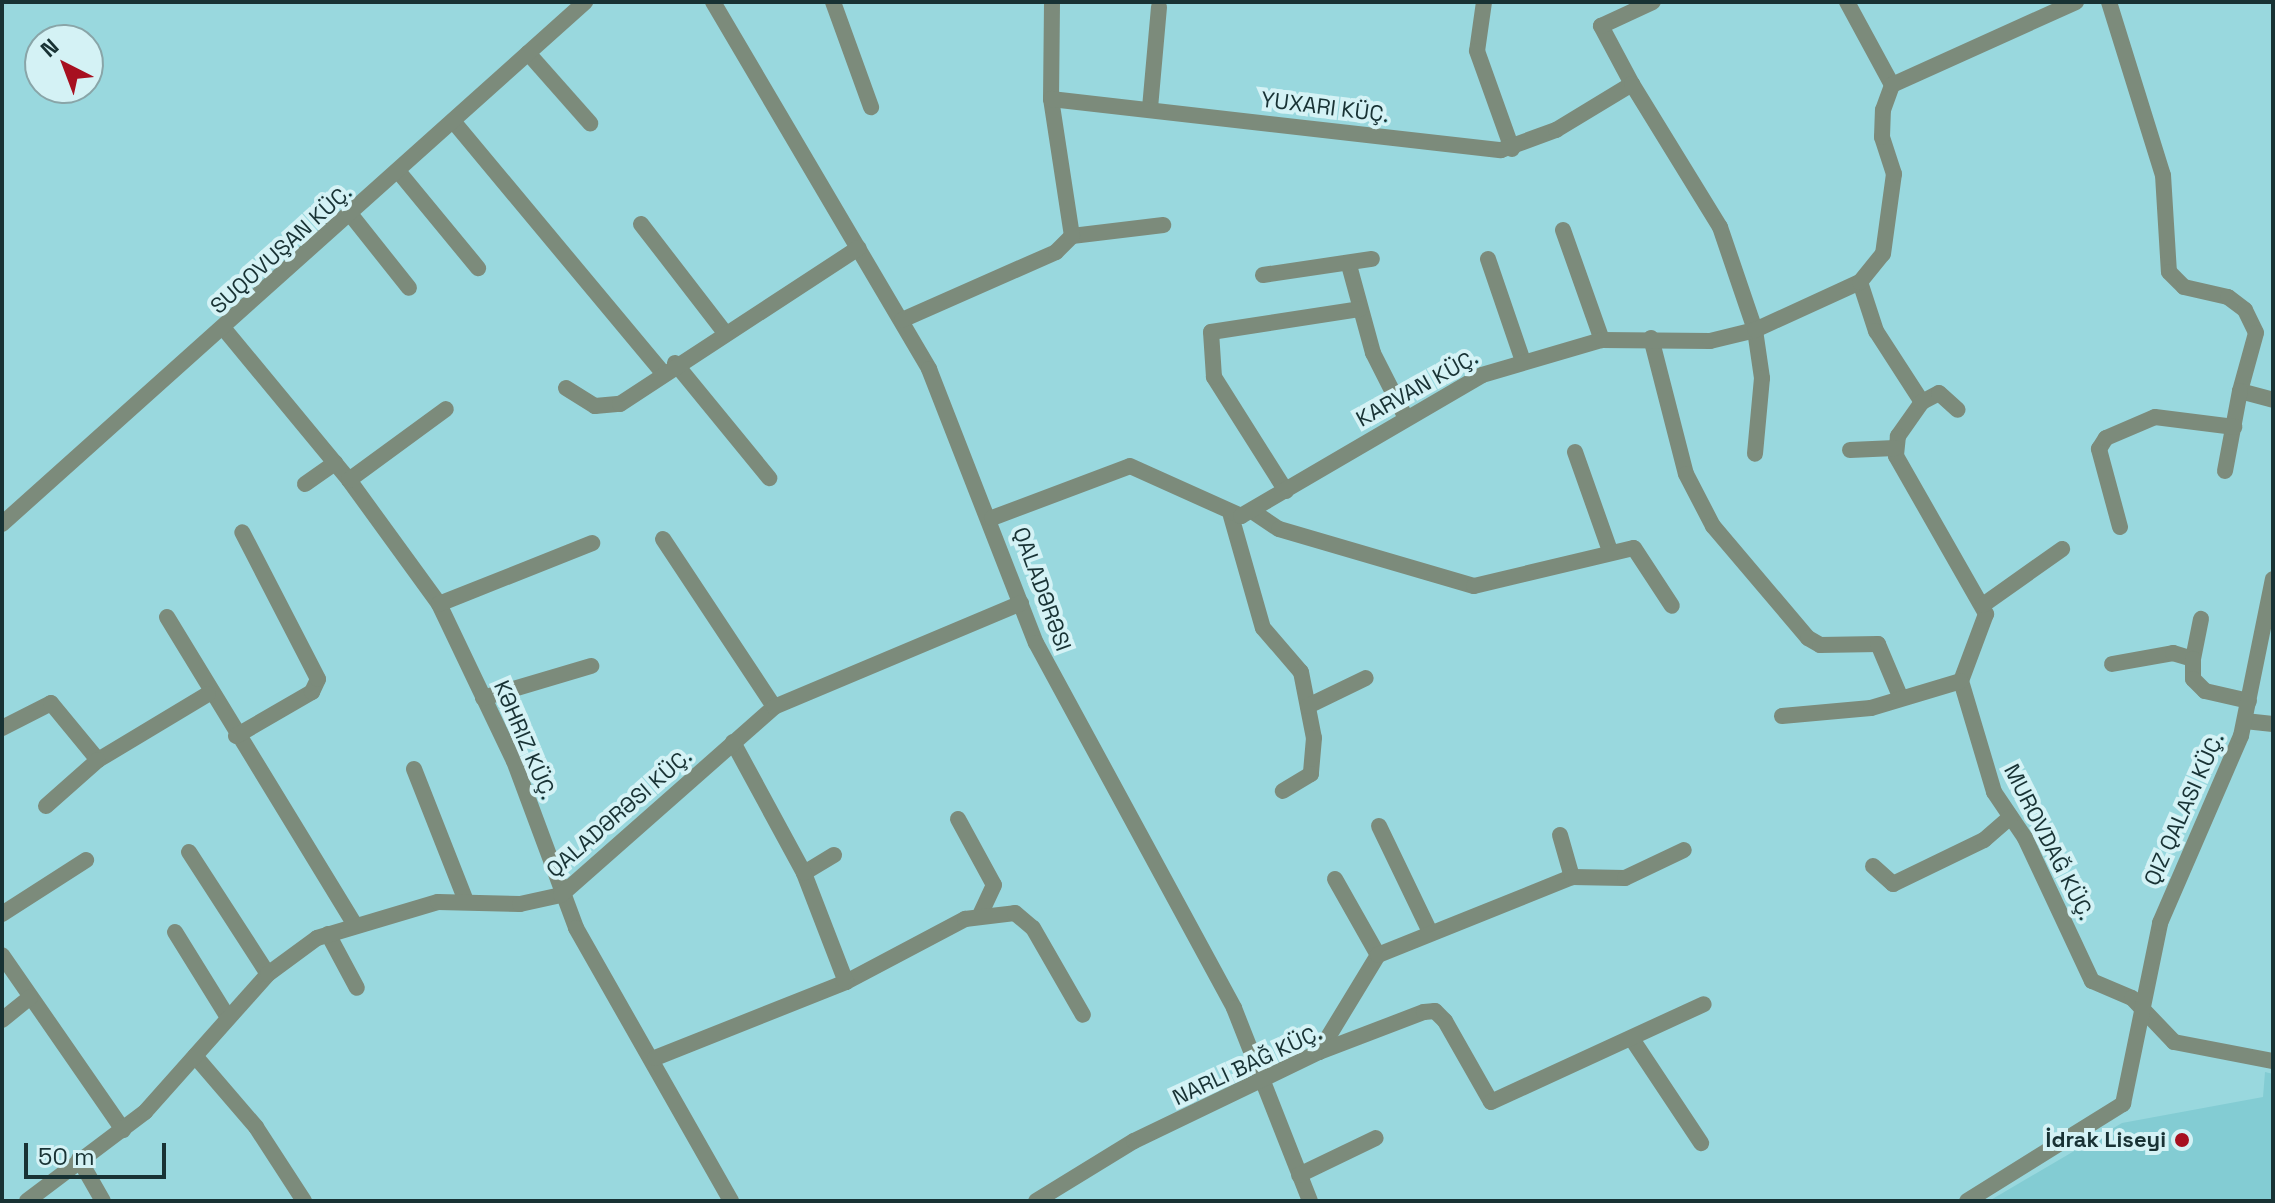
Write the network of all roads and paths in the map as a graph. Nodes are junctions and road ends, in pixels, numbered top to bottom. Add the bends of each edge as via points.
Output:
1 (585, 2) edge
2 (713, 2) edge
3 (833, 2) edge
4 (1052, 2) edge
5 (1484, 2) edge
6 (1653, 2) edge
7 (1847, 2) edge
8 (2076, 2) edge
9 (2109, 2) edge
10 (1159, 7) dead end
11 (528, 53) junction
12 (1632, 84) junction
13 (1892, 85) junction
14 (1051, 99) junction
15 (871, 107) dead end
16 (1150, 108) junction
17 (453, 121) junction
18 (590, 123) dead end
19 (1512, 149) junction
20 (398, 171) junction
21 (351, 215) junction
22 (641, 224) dead end
23 (1163, 225) dead end
24 (1563, 230) dead end
25 (1072, 236) junction
26 (858, 248) junction
27 (1372, 259) dead end
28 (1488, 259) dead end
29 (1349, 265) junction
30 (478, 268) dead end
31 (1263, 275) dead end
32 (1860, 282) junction
33 (409, 288) dead end
34 (1359, 309) junction
35 (902, 320) junction
36 (225, 330) junction
37 (723, 330) junction
38 (1755, 330) junction
39 (1651, 338) junction
40 (1602, 340) junction
41 (1523, 361) junction
42 (669, 368) junction
43 (566, 388) dead end
44 (2240, 391) junction
45 (2273, 400) edge
46 (1922, 402) junction
47 (446, 409) dead end
48 (1958, 410) dead end
49 (1405, 416) junction
50 (2234, 427) junction
51 (1895, 448) junction
52 (1850, 450) dead end
53 (1575, 452) dead end
54 (1755, 454) dead end
55 (335, 463) junction
56 (2225, 471) dead end
57 (769, 478) dead end
58 (349, 480) junction
59 (305, 484) dead end
60 (1286, 491) junction
61 (1252, 511) junction
62 (1231, 516) junction
63 (992, 518) junction
64 (2, 524) edge
65 (2120, 527) dead end
66 (242, 532) dead end
67 (663, 539) dead end
68 (592, 543) dead end
69 (2062, 549) dead end
70 (1610, 551) junction
71 (2273, 579) edge
72 (1021, 603) junction
73 (439, 604) junction
74 (1983, 605) junction
75 (1672, 606) dead end
76 (167, 617) dead end
77 (2201, 619) dead end
78 (2193, 659) junction
79 (2112, 664) dead end
80 (591, 666) dead end
81 (1366, 678) dead end
82 (1961, 681) junction
83 (208, 694) junction
84 (1900, 696) junction
85 (483, 698) junction
86 (2249, 701) junction
87 (1308, 706) junction
88 (774, 707) junction
89 (1782, 716) dead end
90 (2245, 721) junction
91 (2273, 724) edge
92 (2, 728) edge
93 (236, 736) junction
94 (733, 742) junction
95 (98, 760) junction
96 (414, 769) dead end
97 (1283, 791) dead end
98 (46, 806) dead end
99 (2010, 817) junction
100 (958, 819) dead end
101 (1379, 826) dead end
102 (1560, 835) dead end
103 (1684, 850) dead end
104 (189, 852) dead end
105 (834, 855) dead end
106 (86, 860) dead end
107 (1873, 866) dead end
108 (804, 873) junction
109 (1572, 877) junction
110 (1335, 879) dead end
111 (561, 895) junction
112 (466, 901) junction
113 (981, 913) junction
114 (2, 914) edge
115 (353, 922) junction
116 (1429, 930) junction
117 (175, 932) dead end
118 (328, 934) junction
119 (2, 955) edge
120 (1378, 955) junction
121 (268, 974) junction
122 (846, 982) junction
123 (357, 988) dead end
124 (30, 997) junction
125 (1704, 1004) dead end
126 (2145, 1010) junction
127 (1083, 1015) dead end
128 (227, 1016) junction
129 (2, 1020) edge
130 (1632, 1039) junction
131 (1319, 1052) junction
132 (195, 1056) junction
133 (655, 1058) junction
134 (2273, 1061) edge
135 (1268, 1083) junction
136 (123, 1130) junction
137 (1376, 1138) dead end
138 (1701, 1143) dead end
139 (79, 1159) junction
140 (1299, 1175) junction
141 (27, 1201) edge
142 (103, 1201) edge
143 (304, 1201) edge
144 (731, 1201) edge
145 (1036, 1201) edge
146 (1310, 1201) edge
147 (1967, 1201) edge

1 - 11 street, SUQOVUŞAN KÜÇ.
2 - 26 street, QALADƏRƏSI
3 - 15 street
4 - 14 street
5 - 19 street via 1477,51
6 - 12 street via 1601,26
7 - 13 street via 1883,56
8 - 13 street
9 - 44 street via 2163,175 2169,272 2184,287 2239,303 2253,320
10 - 16 street
11 - 17 street, SUQOVUŞAN KÜÇ.
11 - 18 street
12 - 19 street
12 - 38 street via 1720,227
13 - 32 street, KARVAN KÜÇ. via 1883,110 1882,137 1894,174 1883,254
14 - 16 street
14 - 25 street
16 - 19 street
17 - 20 street, SUQOVUŞAN KÜÇ.
17 - 42 street
20 - 21 street, SUQOVUŞAN KÜÇ.
20 - 30 street
21 - 33 street
21 - 36 street, SUQOVUŞAN KÜÇ.
22 - 37 street
23 - 25 street
24 - 40 street
25 - 35 street via 1056,252
26 - 35 street, QALADƏRƏSI
26 - 37 street
27 - 29 street
28 - 41 street
29 - 31 street
29 - 34 street
32 - 38 street, KARVAN KÜÇ.
32 - 46 street via 1876,331
34 - 49 street
34 - 60 street via 1211,332 1214,377
35 - 63 street, QALADƏRƏSI via 959,432
36 - 55 street, KƏHRIZ KÜÇ.
36 - 64 street, SUQOVUŞAN KÜÇ.
37 - 42 street
38 - 39 street, KARVAN KÜÇ. via 1710,341
38 - 54 street via 1762,378
39 - 40 street, KARVAN KÜÇ.
39 - 84 street via 1686,474 1713,526 1808,638 1820,645 1878,644
40 - 41 street, KARVAN KÜÇ.
41 - 49 street, KARVAN KÜÇ.
42 - 43 street via 606,408
42 - 57 street
44 - 45 street
44 - 50 street
46 - 48 street via 1939,393
46 - 51 street
47 - 58 street
49 - 60 street, KARVAN KÜÇ.
50 - 56 street
50 - 65 street via 2155,417 2106,438 2099,449
51 - 52 street
51 - 74 street
53 - 70 street
55 - 58 street, KƏHRIZ KÜÇ.
55 - 59 street
58 - 73 street, KƏHRIZ KÜÇ.
60 - 61 street, KARVAN KÜÇ.
61 - 62 street, KARVAN KÜÇ.
61 - 70 street via 1279,529 1474,586 1506,584
62 - 63 street via 1130,466
62 - 87 street via 1263,628 1294,657
63 - 72 street, QALADƏRƏSI
66 - 93 street via 318,679 312,692
67 - 88 street
68 - 73 street
69 - 74 street
70 - 75 street via 1634,548
71 - 86 street
72 - 88 street, QALADƏRƏSI KÜÇ.
72 - 135 street, QALADƏRƏSI via 1057,689 1169,881
73 - 85 street, KƏHRIZ KÜÇ.
74 - 82 street via 1986,627
76 - 83 street
77 - 78 street
78 - 79 street via 2151,653
78 - 86 street via 2197,686
80 - 85 street
81 - 87 street
82 - 84 street
82 - 99 street, MUROVDAĞ KÜÇ. via 1994,792
83 - 93 street
83 - 95 street
84 - 89 street via 1858,711
85 - 111 street, KƏHRIZ KÜÇ. via 514,761
86 - 90 street
87 - 97 street via 1316,764
88 - 94 street, QALADƏRƏSI KÜÇ.
90 - 91 street
90 - 126 street via 2178,869 2148,970
92 - 95 street via 51,703
93 - 115 street
94 - 108 street
94 - 111 street, QALADƏRƏSI KÜÇ.
95 - 98 street
96 - 112 street
99 - 107 street via 1984,840 1893,884
99 - 126 street, MUROVDAĞ KÜÇ. via 2092,981
100 - 113 street via 994,885
101 - 116 street
102 - 109 street
103 - 109 street via 1625,878
104 - 121 street
105 - 108 street
106 - 114 street
108 - 122 street
109 - 116 street via 1516,904
110 - 120 street
111 - 112 street, QALADƏRƏSI KÜÇ. via 520,904
111 - 133 street, KƏHRIZ KÜÇ.
112 - 115 street, QALADƏRƏSI KÜÇ.
113 - 122 street
113 - 127 street via 1026,918
115 - 118 street, QALADƏRƏSI KÜÇ.
116 - 120 street
117 - 128 street
118 - 121 street, QALADƏRƏSI KÜÇ.
118 - 123 street
119 - 124 street
120 - 131 street via 1352,987
121 - 128 street, QALADƏRƏSI KÜÇ.
122 - 133 street
124 - 129 street
124 - 136 street
125 - 130 street
126 - 134 street, MUROVDAĞ KÜÇ. via 2174,1042
126 - 147 street via 2119,1110
128 - 132 street, QALADƏRƏSI KÜÇ.
130 - 131 street via 1491,1102 1435,1011
130 - 138 street
131 - 135 street
132 - 136 street, QALADƏRƏSI KÜÇ.
132 - 143 street via 256,1127
133 - 144 street, KƏHRIZ KÜÇ.
135 - 140 street, QALADƏRƏSI
135 - 145 street via 1134,1141
136 - 139 street, QALADƏRƏSI KÜÇ.
137 - 140 street
139 - 141 street, QALADƏRƏSI KÜÇ.
139 - 142 street
140 - 146 street, QALADƏRƏSI

